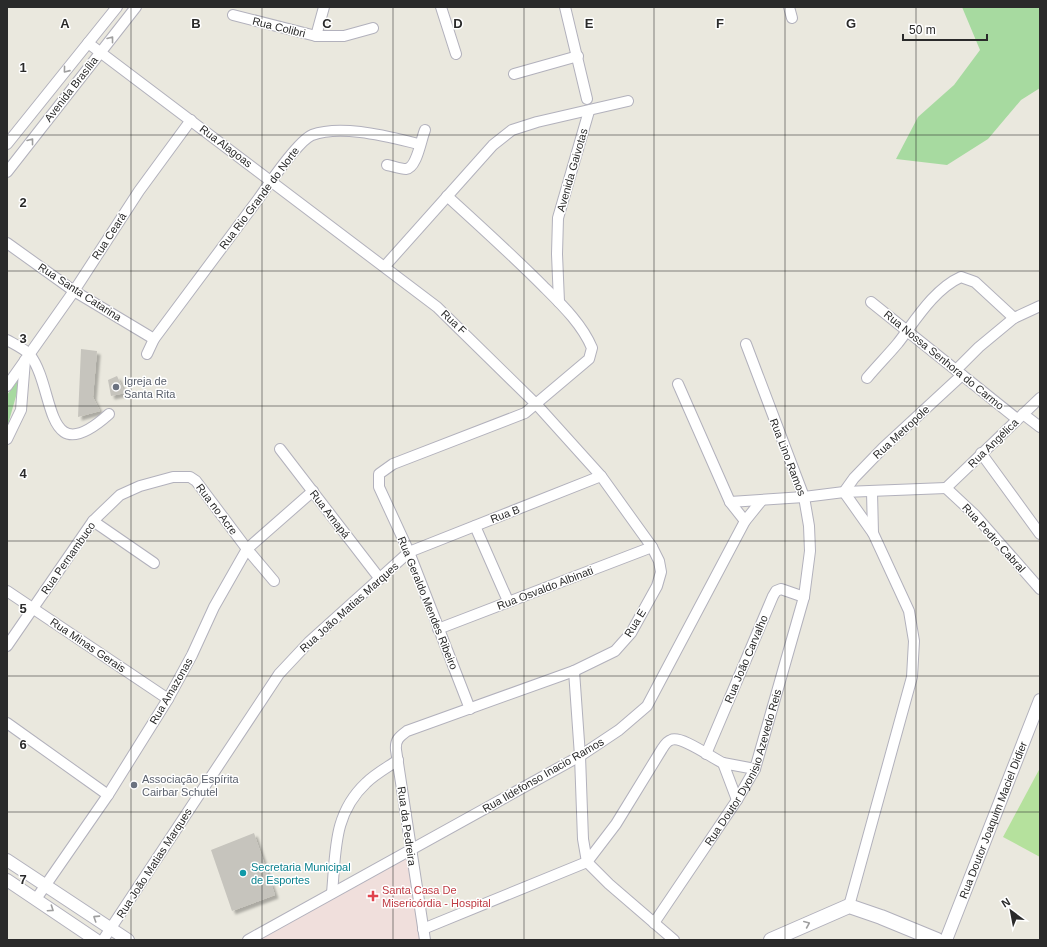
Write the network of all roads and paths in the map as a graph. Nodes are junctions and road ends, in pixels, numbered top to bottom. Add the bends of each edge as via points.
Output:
1 (117, 7) edge
2 (136, 7) edge
3 (324, 7) edge
4 (441, 7) edge
5 (566, 7) edge
6 (789, 7) edge
7 (233, 15) dead end
8 (792, 18) dead end
9 (373, 28) dead end
10 (316, 36) junction
11 (88, 43) junction
12 (100, 52) junction
13 (456, 54) dead end
14 (578, 56) junction
15 (514, 74) dead end
16 (587, 99) dead end
17 (628, 101) dead end
18 (589, 111) junction
19 (191, 120) junction
20 (425, 130) dead end
21 (7, 144) edge
22 (420, 144) junction
23 (387, 165) dead end
24 (7, 172) edge
25 (272, 181) junction
26 (447, 196) junction
27 (7, 243) edge
28 (363, 249) joint
29 (385, 266) junction
30 (74, 291) junction
31 (559, 302) junction
32 (871, 302) dead end
33 (1040, 306) edge
34 (1014, 318) junction
35 (906, 331) junction
36 (154, 339) junction
37 (7, 340) edge
38 (746, 344) dead end
39 (147, 354) dead end
40 (27, 357) junction
41 (959, 373) junction
42 (867, 378) dead end
43 (678, 384) dead end
44 (7, 386) edge
45 (1040, 398) edge
46 (537, 404) junction
47 (109, 414) dead end
48 (1020, 417) junction
49 (1040, 427) edge
50 (7, 439) edge
51 (280, 449) dead end
52 (981, 453) junction
53 (601, 476) junction
54 (946, 488) junction
55 (313, 491) junction
56 (844, 492) junction
57 (872, 492) junction
58 (120, 495) joint
59 (804, 497) junction
60 (762, 500) junction
61 (730, 502) junction
62 (94, 521) junction
63 (745, 521) junction
64 (475, 526) junction
65 (873, 534) junction
66 (1040, 534) edge
67 (652, 547) junction
68 (247, 549) junction
69 (409, 552) junction
70 (154, 563) dead end
71 (380, 579) junction
72 (274, 581) dead end
73 (1040, 589) edge
74 (7, 591) edge
75 (804, 597) junction
76 (508, 601) junction
77 (33, 608) junction
78 (438, 629) junction
79 (7, 646) edge
80 (574, 671) junction
81 (168, 699) junction
82 (1040, 700) edge
83 (470, 709) junction
84 (7, 723) edge
85 (399, 737) joint
86 (706, 754) junction
87 (580, 756) junction
88 (398, 760) junction
89 (723, 763) junction
90 (755, 769) junction
91 (108, 795) junction
92 (737, 800) junction
93 (410, 851) junction
94 (7, 860) edge
95 (587, 862) junction
96 (7, 880) edge
97 (45, 885) junction
98 (332, 894) junction
99 (36, 899) junction
100 (850, 906) junction
101 (654, 923) junction
102 (111, 928) junction
103 (423, 929) junction
104 (96, 940) edge
105 (102, 940) edge
106 (128, 940) edge
107 (248, 940) edge
108 (425, 940) edge
109 (674, 940) edge
110 (771, 940) edge
111 (937, 940) edge
112 (946, 940) edge

1 - 11 street, Avenida Brasília
12 -> 2 street, Avenida Brasília
3 - 10 street
4 - 13 street
5 - 14 street
6 - 8 street
7 - 10 street, Rua Colibri
9 - 10 street, Rua Colibri via 344,36
11 - 12 street, Rua Alagoas
11 -> 21 street, Avenida Brasília
12 - 19 street, Rua Alagoas
24 -> 12 street, Avenida Brasília
14 - 15 street
14 - 16 street
17 - 18 street
18 - 26 street via 512,130 493,145
18 - 31 street, Avenida Gaivotas via 558,218
19 - 25 street, Rua Alagoas
19 - 30 street, Rua Ceará via 139,191
20 - 22 street
22 - 23 street via 416,161 412,166 407,169
22 - 25 street, Rua Rio Grande do Norte via 362,132 310,136 300,144
25 - 28 street, Rua Alagoas
25 - 36 street, Rua Rio Grande do Norte
26 - 29 street
26 - 31 street
27 - 30 street, Rua Santa Catarina
28 - 29 street, Rua F
29 - 46 street, Rua F via 437,307
30 - 36 street, Rua Santa Catarina
30 - 40 street, Rua Ceará
31 - 46 street via 587,336 592,348 589,359
32 - 35 street, Rua Nossa Senhora do Carmo
33 - 34 street, Rua Metropole
34 - 35 street via 975,282 961,277 927,304
34 - 41 street, Rua Metropole via 978,347
35 - 41 street, Rua Nossa Senhora do Carmo
35 - 42 street
36 - 39 street, Rua Rio Grande do Norte
37 - 40 street
38 - 59 street, Rua Lino Ramos
40 - 44 street, Rua Ceará
40 - 47 street via 37,370 60,431 68,434 86,431
40 - 50 street via 21,410
41 - 48 street, Rua Nossa Senhora do Carmo
41 - 56 street, Rua Metropole via 868,463
43 - 61 street
45 - 48 street, Rua Angélica
46 - 53 street, Rua E
46 - 69 street, Rua Geraldo Mendes Ribeiro via 506,422 393,464 379,474 379,487
48 - 49 street, Rua Nossa Senhora do Carmo
48 - 52 street, Rua Angélica
51 - 55 street, Rua Amapá
52 - 54 street, Rua Angélica
52 - 66 street
53 - 64 street, Rua B
53 - 67 street, Rua E
54 - 57 street
54 - 73 street, Rua Pedro Cabral via 975,515
55 - 68 street, Rua Amazonas
55 - 71 street, Rua Amapá
56 - 57 street
56 - 59 street
56 - 65 street
57 - 65 street
58 - 62 street, Rua Pernambuco
58 - 68 street, Rua no Acre via 140,486 173,477 190,477 208,495
59 - 60 street
59 - 75 street, Rua Lino Ramos via 810,551
60 - 61 street
60 - 63 street, Rua Ildefonso Inacio Ramos
61 - 63 street
62 - 70 street
62 - 77 street, Rua Pernambuco
63 - 87 street, Rua Ildefonso Inacio Ramos via 646,706 619,730
64 - 69 street, Rua B
64 - 76 street
65 - 100 street via 910,611 914,641 912,677
67 - 76 street, Rua Osvaldo Albinati
67 - 80 street, Rua E via 661,572 657,586 631,633 615,651
68 - 72 street, Rua no Acre
68 - 81 street, Rua Amazonas via 214,607
69 - 71 street, Rua João Matias Marques
69 - 78 street, Rua Geraldo Mendes Ribeiro
71 - 102 street, Rua João Matias Marques via 309,642 279,674
74 - 77 street, Rua Minas Gerais
75 - 86 street, Rua João Carvalho via 781,589 776,591
75 - 90 street, Rua Doutor Dyonisio Azevedo Reis
76 - 78 street, Rua Osvaldo Albinati
77 - 79 street, Rua Pernambuco
77 - 81 street, Rua Minas Gerais
78 - 83 street, Rua Geraldo Mendes Ribeiro
80 - 83 street, Rua E
80 - 87 street
81 - 91 street, Rua Amazonas
82 - 112 street, Rua Doutor Joaquim Maciel Didier
83 - 85 street, Rua E via 407,731
84 - 91 street
85 - 88 street, Rua da Pedreira via 396,744
86 - 89 street
86 - 95 street via 677,738 670,740 616,824
87 - 93 street, Rua Ildefonso Inacio Ramos
87 - 95 street via 583,839
88 - 93 street, Rua da Pedreira
88 - 98 street via 367,782 349,802 341,818
89 - 90 street
89 - 92 street
90 - 92 street, Rua Doutor Dyonisio Azevedo Reis
91 - 97 street, Rua Amazonas
92 - 101 street, Rua Doutor Dyonisio Azevedo Reis
93 - 98 street, Rua Ildefonso Inacio Ramos
93 - 103 street, Rua da Pedreira
94 - 97 street
95 - 101 street
95 - 103 street
96 - 99 street
97 - 99 street, Rua Amazonas
102 -> 97 street
98 - 107 street, Rua Ildefonso Inacio Ramos
99 -> 104 street
110 -> 100 main road
100 - 111 main road
101 - 109 street
102 - 105 street, Rua João Matias Marques
102 - 106 street
103 - 108 street, Rua da Pedreira

